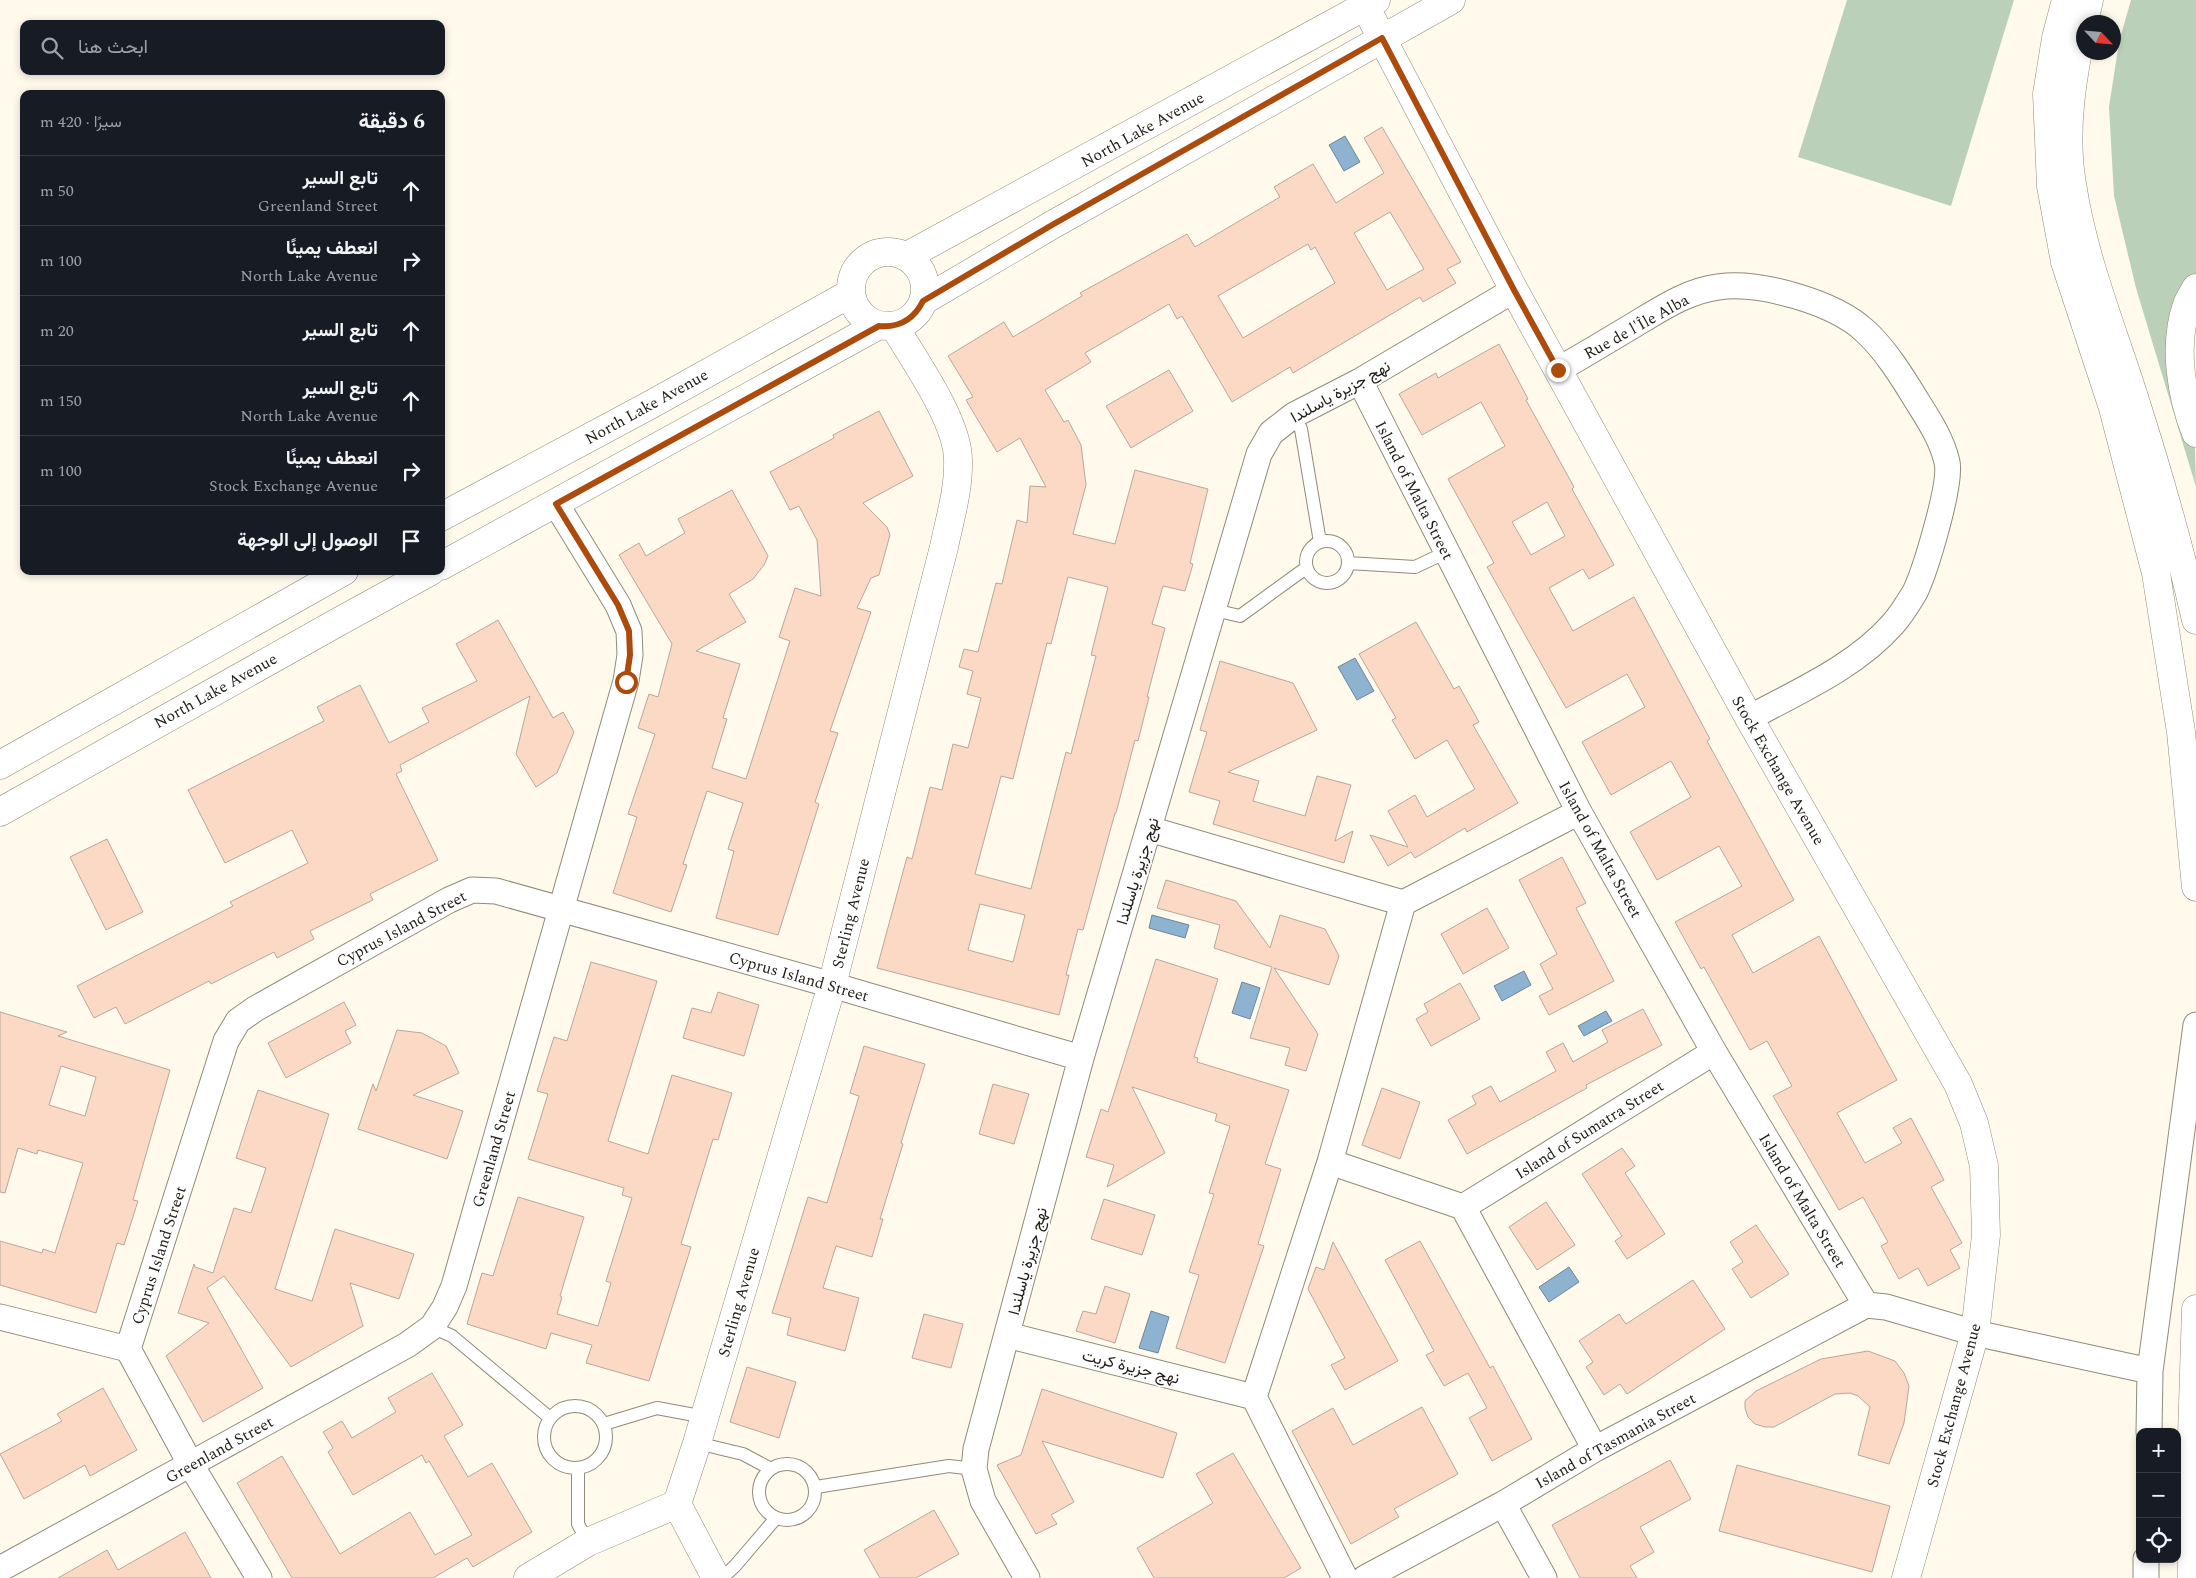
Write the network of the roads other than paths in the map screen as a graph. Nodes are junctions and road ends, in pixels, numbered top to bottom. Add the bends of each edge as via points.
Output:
1 (1452, 0) edge
2 (2066, 0) edge
3 (2089, 0) edge
4 (1370, 3) edge
5 (2086, 15) edge
6 (1382, 38) junction
7 (2078, 60) edge
8 (907, 256) junction
9 (1514, 290) junction
10 (850, 293) junction
11 (2191, 297) edge
12 (923, 301) junction
13 (887, 326) junction
14 (1558, 370) junction
15 (1360, 381) junction
16 (1294, 414) junction
17 (2196, 433) edge
18 (556, 504) junction
19 (445, 515) edge
20 (1320, 542) junction
21 (1447, 552) junction
22 (1348, 563) junction
23 (445, 564) edge
24 (1306, 568) junction
25 (337, 575) edge
26 (424, 575) edge
27 (1214, 610) junction
28 (2196, 620) edge
29 (1749, 718) junction
30 (0, 765) edge
31 (0, 812) edge
32 (1579, 812) junction
33 (1150, 829) junction
34 (2196, 887) edge
35 (1403, 903) junction
36 (561, 909) junction
37 (832, 985) junction
38 (2196, 1025) edge
39 (1714, 1052) junction
40 (1081, 1058) junction
41 (1330, 1162) junction
42 (1463, 1207) junction
43 (1866, 1305) junction
44 (2196, 1309) edge
45 (0, 1317) edge
46 (432, 1327) junction
47 (1975, 1333) junction
48 (1007, 1335) junction
49 (128, 1349) junction
50 (2150, 1371) junction
51 (1254, 1397) junction
52 (705, 1417) junction
53 (550, 1418) junction
54 (604, 1424) junction
55 (2148, 1428) edge
56 (697, 1443) junction
57 (1595, 1448) junction
58 (190, 1464) junction
59 (578, 1468) junction
60 (771, 1468) junction
61 (974, 1469) junction
62 (816, 1487) junction
63 (677, 1504) junction
64 (1503, 1504) junction
65 (776, 1518) junction
66 (588, 1542) junction
67 (2146, 1563) edge
68 (0, 1569) edge
69 (259, 1578) edge
70 (528, 1578) edge
71 (716, 1578) edge
72 (722, 1578) edge
73 (1027, 1578) edge
74 (1345, 1578) edge
75 (1365, 1578) edge
76 (1544, 1578) edge
77 (1906, 1578) edge
78 (2146, 1578) edge
79 (2192, 1578) edge

1 - 6 main road
2 - 34 main road via 2047,94 2050,186 2065,262 2113,408 2156,574 2181,732
3 - 5 main road
4 - 6 main road, Stock Exchange Avenue
4 - 8 main road, North Lake Avenue
6 - 9 main road, Stock Exchange Avenue
6 - 12 main road
7 - 28 main road via 2069,136 2071,183 2093,277 2162,488
8 - 10 main road via 886,251 873,254 861,262 854,274
8 - 12 main road via 923,276
9 - 14 main road, Stock Exchange Avenue
9 - 15 street, نهج جزيرة ياسلندا
10 - 13 main road via 860,314 869,321
10 - 19 main road, North Lake Avenue
11 - 17 main road via 2180,341 2181,380
12 - 13 main road via 912,317
13 - 18 main road
13 - 37 main road, Sterling Avenue via 952,425 958,458 956,482 944,547
14 - 29 main road, Stock Exchange Avenue
14 - 29 street, Rue de l'Île Alba via 1682,296 1718,287 1753,287 1789,294 1815,304 1864,330 1902,376 1935,430 1947,464 1944,496 1915,592 1894,623 1863,652
15 - 16 street, نهج جزيرة ياسلندا
15 - 21 street, Island of Malta Street
16 - 20 lane via 1300,429
16 - 27 street, نهج جزيرة ياسلندا via 1271,433 1259,454
18 - 23 main road
18 - 36 street, Greenland Street via 618,605 629,631 630,655 626,682
20 - 22 lane via 1330,541 1339,545 1346,553
20 - 24 lane via 1306,557
21 - 22 lane via 1415,567
21 - 32 street, Island of Malta Street
22 - 24 lane via 1344,574 1335,582 1323,583 1312,578
24 - 27 lane via 1240,616
25 - 30 main road
26 - 31 main road, North Lake Avenue
27 - 33 street, نهج جزيرة ياسلندا
29 - 47 main road, Stock Exchange Avenue via 1958,1084 1974,1123 1984,1166 1986,1236
32 - 35 street
32 - 39 street, Island of Malta Street
33 - 35 street
33 - 40 street, نهج جزيرة ياسلندا
35 - 41 street
36 - 37 street, Cyprus Island Street
36 - 46 street, Greenland Street via 454,1286
36 - 49 street, Cyprus Island Street via 496,891 472,890 440,905 238,1021 226,1041
37 - 40 street, Cyprus Island Street
37 - 52 main road, Sterling Avenue
38 - 50 street
39 - 42 street, Island of Sumatra Street
39 - 43 street, Island of Malta Street
40 - 48 street, نهج جزيرة ياسلندا
41 - 42 street
41 - 51 street
42 - 57 street
43 - 47 street via 1886,1307
43 - 57 street, Island of Tasmania Street
44 - 79 main road
45 - 49 street
46 - 53 lane via 452,1336
46 - 58 street, Greenland Street via 407,1345
47 - 50 street
47 - 77 main road, Stock Exchange Avenue
48 - 51 street, نهج جزيرة كريت
48 - 61 street, نهج جزيرة ياسلندا via 976,1449
49 - 58 street
50 - 55 street
51 - 74 street
52 - 54 lane via 657,1408
52 - 56 main road, Sterling Avenue
53 - 54 lane via 572,1406 585,1407
53 - 59 lane via 544,1431 545,1446 552,1458 564,1466
54 - 59 lane via 606,1439 602,1453 592,1463
56 - 60 lane via 743,1454
56 - 63 main road, Sterling Avenue
57 - 64 street, Island of Tasmania Street
58 - 68 street, Greenland Street
58 - 69 street
59 - 66 lane via 578,1524
60 - 62 lane via 781,1464 804,1468
60 - 65 lane via 759,1489 760,1501
61 - 62 lane via 949,1466
61 - 73 street, نهج جزيرة ياسلندا via 983,1501
62 - 65 lane via 810,1510 800,1518 788,1521
63 - 66 main road
63 - 71 main road
64 - 75 street, Island of Tasmania Street
64 - 76 street
65 - 72 lane
66 - 70 main road
67 - 78 street

